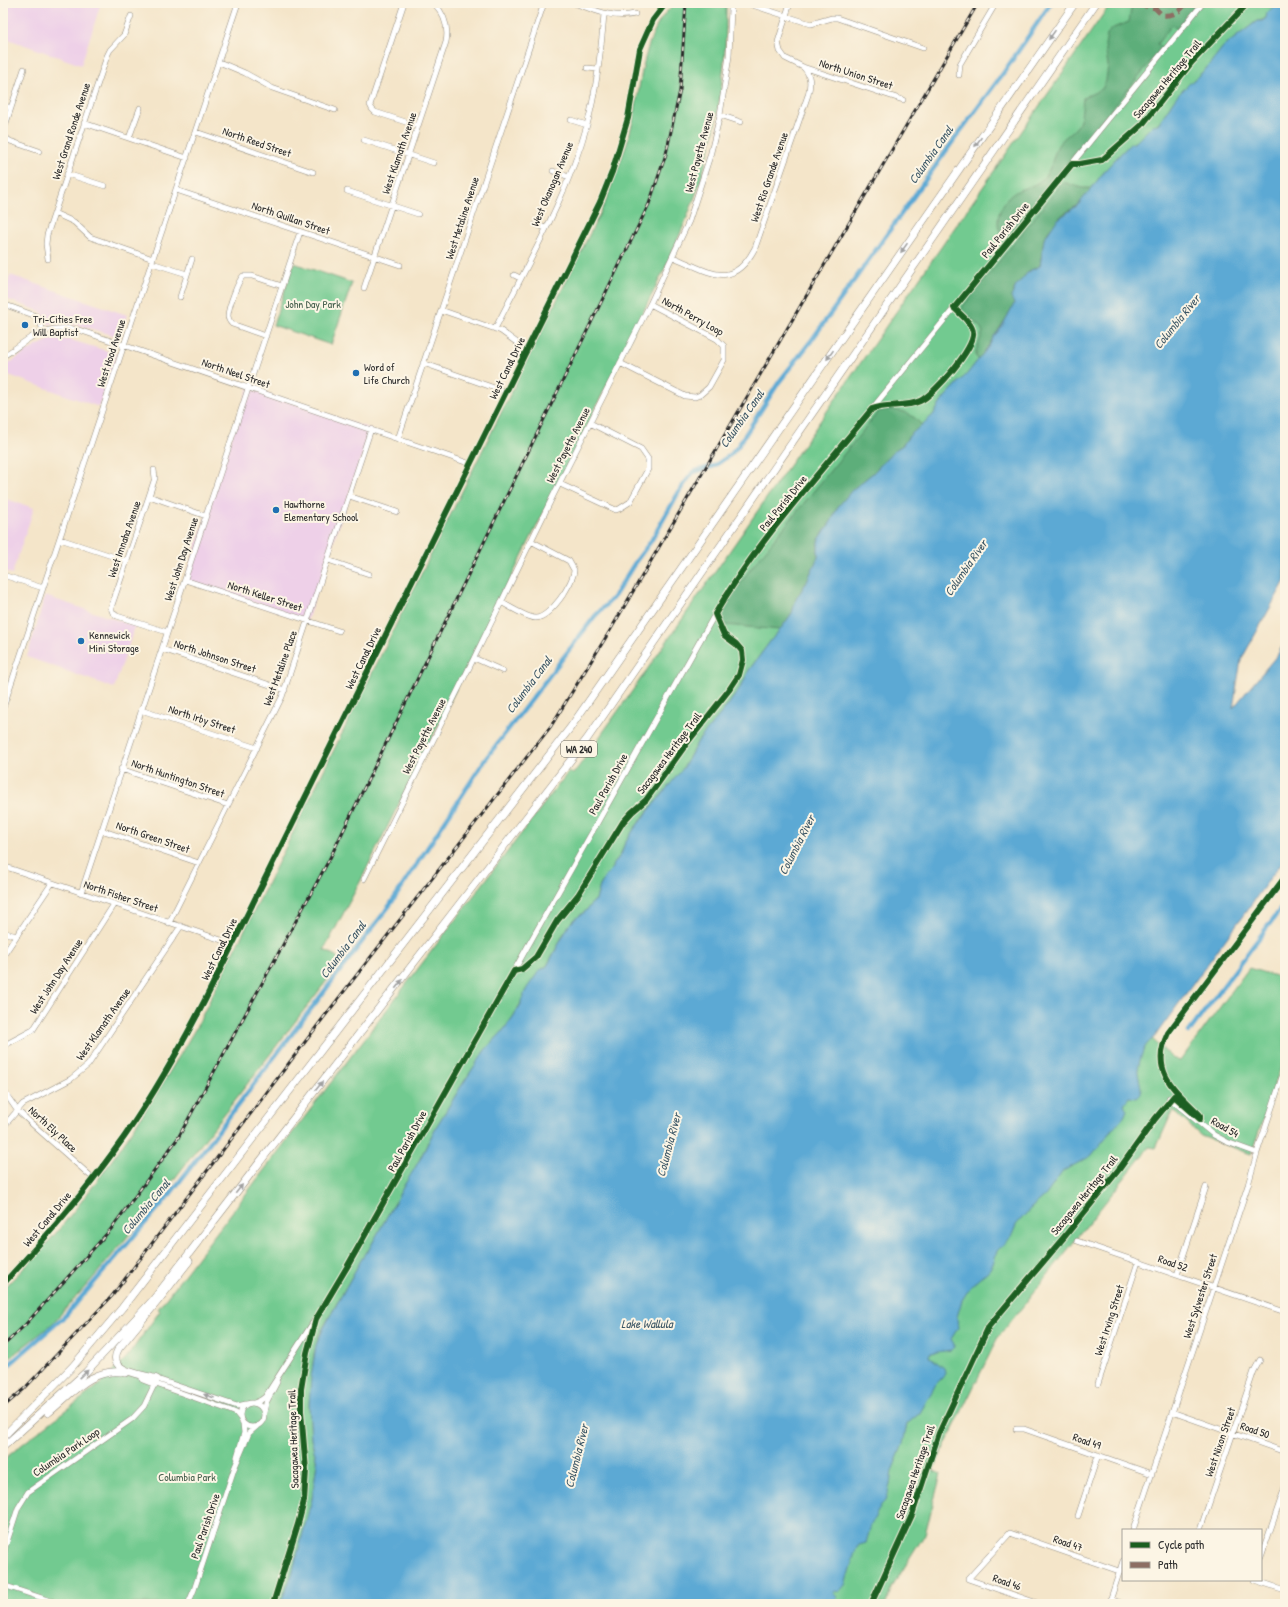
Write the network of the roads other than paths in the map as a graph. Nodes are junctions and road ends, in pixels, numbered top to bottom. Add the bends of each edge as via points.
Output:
1 (238, 3) edge
2 (404, 3) edge
3 (434, 3) edge
4 (544, 3) edge
5 (574, 3) edge
6 (666, 3) edge
7 (733, 3) edge
8 (746, 3) edge
9 (790, 3) edge
10 (996, 3) edge
11 (1075, 3) edge
12 (1096, 3) edge
13 (1203, 3) edge
14 (604, 14) junction
15 (635, 14) dead end
16 (785, 15) junction
17 (131, 16) dead end
18 (923, 48) dead end
19 (219, 62) junction
20 (803, 67) junction
21 (24, 68) dead end
22 (588, 68) dead end
23 (598, 69) junction
24 (959, 75) dead end
25 (903, 100) dead end
26 (3, 105) edge
27 (11, 108) junction
28 (140, 108) dead end
29 (335, 110) dead end
30 (720, 115) junction
31 (571, 120) dead end
32 (742, 122) dead end
33 (84, 123) junction
34 (587, 125) junction
35 (418, 126) junction
36 (3, 132) edge
37 (196, 132) junction
38 (3, 136) edge
39 (130, 138) junction
40 (364, 140) dead end
41 (39, 151) dead end
42 (409, 155) junction
43 (187, 158) junction
44 (434, 163) dead end
45 (553, 171) dead end
46 (313, 172) dead end
47 (68, 174) junction
48 (569, 177) junction
49 (105, 186) dead end
50 (176, 190) junction
51 (347, 191) dead end
52 (391, 206) junction
53 (54, 213) junction
54 (418, 214) dead end
55 (536, 224) dead end
56 (545, 228) junction
57 (300, 232) junction
58 (375, 257) junction
59 (673, 257) junction
60 (48, 259) dead end
61 (192, 259) dead end
62 (152, 261) junction
63 (400, 265) dead end
64 (187, 274) junction
65 (514, 275) dead end
66 (520, 278) junction
67 (282, 286) junction
68 (364, 288) dead end
69 (180, 297) dead end
70 (3, 304) edge
71 (650, 304) junction
72 (441, 310) junction
73 (495, 329) junction
74 (43, 332) junction
75 (266, 336) junction
76 (124, 345) junction
77 (527, 350) junction
78 (3, 356) edge
79 (423, 363) junction
80 (620, 363) junction
81 (248, 388) junction
82 (506, 392) junction
83 (590, 423) junction
84 (371, 430) junction
85 (398, 439) junction
86 (471, 464) junction
87 (154, 470) dead end
88 (560, 484) junction
89 (149, 496) junction
90 (349, 496) junction
91 (397, 512) dead end
92 (206, 516) junction
93 (60, 538) junction
94 (531, 541) junction
95 (328, 560) junction
96 (127, 562) junction
97 (369, 574) dead end
98 (3, 575) edge
99 (185, 580) junction
100 (43, 588) junction
101 (501, 602) junction
102 (113, 614) joint
103 (307, 621) junction
104 (339, 631) dead end
105 (167, 632) junction
106 (162, 649) junction
107 (474, 658) junction
108 (503, 671) dead end
109 (284, 690) junction
110 (3, 708) edge
111 (141, 710) junction
112 (257, 748) junction
113 (122, 769) junction
114 (228, 805) junction
115 (101, 830) junction
116 (199, 863) junction
117 (3, 866) edge
118 (364, 879) dead end
119 (52, 883) junction
120 (81, 892) junction
121 (114, 904) junction
122 (169, 922) junction
123 (181, 926) junction
124 (3, 932) edge
125 (16, 936) junction
126 (233, 944) junction
127 (3, 956) edge
128 (3, 1046) edge
129 (1285, 1068) edge
130 (3, 1090) edge
131 (1169, 1098) dead end
132 (17, 1110) junction
133 (3, 1127) edge
134 (1257, 1153) junction
135 (94, 1179) junction
136 (1206, 1187) dead end
137 (229, 1201) junction
138 (1077, 1240) dead end
139 (1138, 1262) junction
140 (1178, 1275) junction
141 (3, 1284) edge
142 (1214, 1287) junction
143 (1285, 1312) edge
144 (1260, 1360) dead end
145 (282, 1370) junction
146 (157, 1381) junction
147 (1098, 1384) dead end
148 (254, 1403) junction
149 (246, 1404) junction
150 (1172, 1412) junction
151 (264, 1414) junction
152 (241, 1421) junction
153 (257, 1426) junction
154 (1016, 1429) dead end
155 (1233, 1434) junction
156 (3, 1437) edge
157 (9, 1442) junction
158 (3, 1447) edge
159 (1285, 1452) edge
160 (1098, 1455) junction
161 (234, 1469) junction
162 (1152, 1474) junction
163 (1285, 1487) edge
164 (1078, 1516) dead end
165 (1133, 1529) edge
166 (1200, 1529) edge
167 (3, 1554) edge
168 (1262, 1554) edge
169 (1122, 1564) edge
170 (1120, 1571) junction
171 (968, 1579) joint
172 (1257, 1581) edge
173 (3, 1584) edge
174 (1285, 1590) edge
175 (1109, 1602) edge
176 (60, 1604) edge
177 (189, 1604) edge
178 (1040, 1604) edge
179 (1124, 1604) edge

1 - 19 street, West Hood Avenue
2 - 35 street via 370,103 375,112
3 - 35 street, West Klamath Avenue via 446,23 447,35
4 - 72 street, West Metaline Avenue
5 - 14 street
6 - 77 street, West Canal Drive via 653,20 640,49 628,118 605,190
7 - 30 street, West Payette Avenue via 729,56
8 - 16 street
9 - 16 street, North Union Street
10 - 24 street via 960,64
11 -> 156 highway, WA 240 via 570,728 122,1308 69,1370
137 -> 12 highway, WA 240 via 588,739
13 - 145 street, Paul Parish Drive via 764,541 737,579 707,627 334,1290
14 - 15 street
14 - 23 street, West Okanogan Avenue
16 - 18 street via 812,24 837,18
16 - 20 street, North Union Street via 778,42 780,51 785,58
17 - 33 street, West Grand Ronde Avenue via 124,35 107,56
19 - 29 street via 272,88
19 - 37 street, West Hood Avenue
20 - 25 street, North Union Street
20 - 59 street, West Rio Grande Avenue via 809,76 808,95 750,258 731,275 719,275
21 - 27 street
22 - 23 street
23 - 34 street, West Okanogan Avenue
26 - 27 street
27 - 36 street
28 - 39 street
30 - 32 street
30 - 59 street, West Payette Avenue via 701,189
31 - 34 street
33 - 39 street
33 - 47 street, West Grand Ronde Avenue
34 - 48 street, West Okanogan Avenue
35 - 42 street, West Klamath Avenue
37 - 43 street, West Hood Avenue
37 - 46 street, North Reed Street
38 - 41 street
39 - 43 street
40 - 42 street
42 - 44 street
42 - 52 street, West Klamath Avenue
43 - 50 street, West Hood Avenue
45 - 48 street
47 - 49 street
47 - 53 street, West Grand Ronde Avenue
48 - 56 street, West Okanogan Avenue
50 - 57 street, North Quillan Street
50 - 62 street, West Hood Avenue
51 - 52 street
52 - 54 street
52 - 58 street, West Klamath Avenue
53 - 60 street, West Grand Ronde Avenue via 46,240
53 - 62 street via 74,222 90,237
55 - 56 street
56 - 66 street, West Okanogan Avenue
57 - 58 street, North Quillan Street
57 - 67 street, West John Day Avenue
58 - 63 street, North Quillan Street
58 - 68 street, West Klamath Avenue
59 - 71 street, West Payette Avenue
61 - 64 street
62 - 64 street
62 - 76 street, West Hood Avenue
64 - 69 street
65 - 66 street
66 - 73 street, West Okanogan Avenue
67 - 75 street, West John Day Avenue
67 - 75 street via 249,275 243,276 228,313 232,324
70 - 74 street via 36,316 40,320
71 - 80 street, West Payette Avenue
71 - 80 street, North Perry Loop via 717,339 724,346 724,360 706,391 695,397 685,396
72 - 73 street
72 - 79 street, West Metaline Avenue
73 - 77 street
74 - 76 street, North Neel Street via 73,329
74 - 78 street, North Neel Street
75 - 81 street, West John Day Avenue
76 - 81 street, North Neel Street
76 - 93 street, West Hood Avenue
77 - 82 street, West Canal Drive
79 - 82 street
79 - 85 street, West Metaline Avenue
80 - 83 street, West Payette Avenue
81 - 84 street, North Neel Street
81 - 92 street, West John Day Avenue
82 - 86 street, West Canal Drive
83 - 88 street, West Payette Avenue
83 - 88 street via 641,448 648,459 648,469 630,502 619,510
84 - 85 street, North Neel Street
84 - 90 street, West Metaline Place
85 - 86 street, North Neel Street
86 - 126 street, West Canal Drive
87 - 89 street, West Imnaha Avenue via 155,478
88 - 94 street, West Payette Avenue
89 - 92 street
89 - 96 street, West Imnaha Avenue
90 - 91 street
90 - 95 street, West Metaline Place
92 - 99 street, West John Day Avenue
93 - 96 street
93 - 100 street, West Hood Avenue
94 - 101 street, West Payette Avenue
94 - 101 street via 569,560 574,570 571,583 549,613 540,617 530,616
95 - 97 street
95 - 103 street, West Metaline Place
96 - 102 street, West Imnaha Avenue via 111,608
98 - 100 street
99 - 103 street, North Keller Street
99 - 105 street, West John Day Avenue
100 - 110 street, West Hood Avenue
101 - 107 street, West Payette Avenue
102 - 105 street, North Johnson Street
103 - 104 street, North Keller Street
103 - 109 street, West Metaline Place
105 - 106 street, West John Day Avenue
106 - 109 street, North Johnson Street
106 - 111 street, West John Day Avenue
107 - 108 street
107 - 118 street, West Payette Avenue
109 - 112 street, West Metaline Place
111 - 112 street, North Irby Street
111 - 113 street, West John Day Avenue
112 - 114 street, West Metaline Place
113 - 114 street, North Huntington Street
113 - 115 street, West John Day Avenue
114 - 116 street, West Metaline Place
115 - 116 street, North Green Street
115 - 120 street, West John Day Avenue
116 - 122 street, West Metaline Place
117 - 119 street, North Fisher Street
119 - 120 street, North Fisher Street
119 - 125 street
120 - 121 street, North Fisher Street
121 - 122 street, North Fisher Street
121 - 128 street, West John Day Avenue via 33,1030
122 - 123 street, North Fisher Street
123 - 126 street, North Fisher Street
123 - 132 street, West Klamath Avenue via 88,1065 72,1079 23,1104
124 - 125 street
125 - 127 street
126 - 135 street, West Canal Drive via 158,1086
129 - 134 street, West Sylvester Street
130 - 132 street, North Ely Place
131 - 134 street, Road 54 via 1214,1135
132 - 133 street, West Klamath Avenue
132 - 135 street, North Ely Place
134 - 142 street, West Sylvester Street
135 - 141 street, West Canal Drive via 43,1241
136 - 140 street
137 - 146 highway via 195,1254 116,1352 115,1360 120,1368
157 -> 137 highway, WA 240 via 81,1376 125,1331 153,1300
138 - 139 street, Road 52
139 - 140 street, Road 52
139 - 147 street, West Irving Street
140 - 142 street, Road 52
142 - 143 street, Road 52
142 - 150 street, West Sylvester Street
144 - 155 street, West Nixon Street
145 - 148 street, Paul Parish Drive via 264,1398
145 - 151 street, Paul Parish Drive via 266,1403
149 -> 146 street via 237,1406
146 - 152 street via 236,1412
146 - 157 highway via 121,1372 100,1374 81,1385
146 - 167 street, Columbia Park Loop via 144,1406 132,1419 28,1492 18,1508
148 - 149 street
148 - 151 street via 260,1405
149 - 152 street via 240,1410
150 - 155 street, Road 50
150 - 162 street, West Sylvester Street
151 - 153 street
152 - 153 street via 249,1427
152 - 161 street, Paul Parish Drive via 244,1433
153 - 161 street, Paul Parish Drive via 249,1433
154 - 160 street, Road 49 via 1024,1429
155 - 159 street, Road 50
155 - 166 street, West Nixon Street
157 - 158 highway, WA 240
160 - 162 street, Road 49
160 - 164 street
161 - 177 street, Paul Parish Drive
162 - 165 street, West Sylvester Street
163 - 168 street
169 - 170 street
170 - 171 street, Road 47 via 1010,1533
170 - 175 street
171 - 178 street, Road 46
172 - 174 street
173 - 176 street
175 - 179 street

